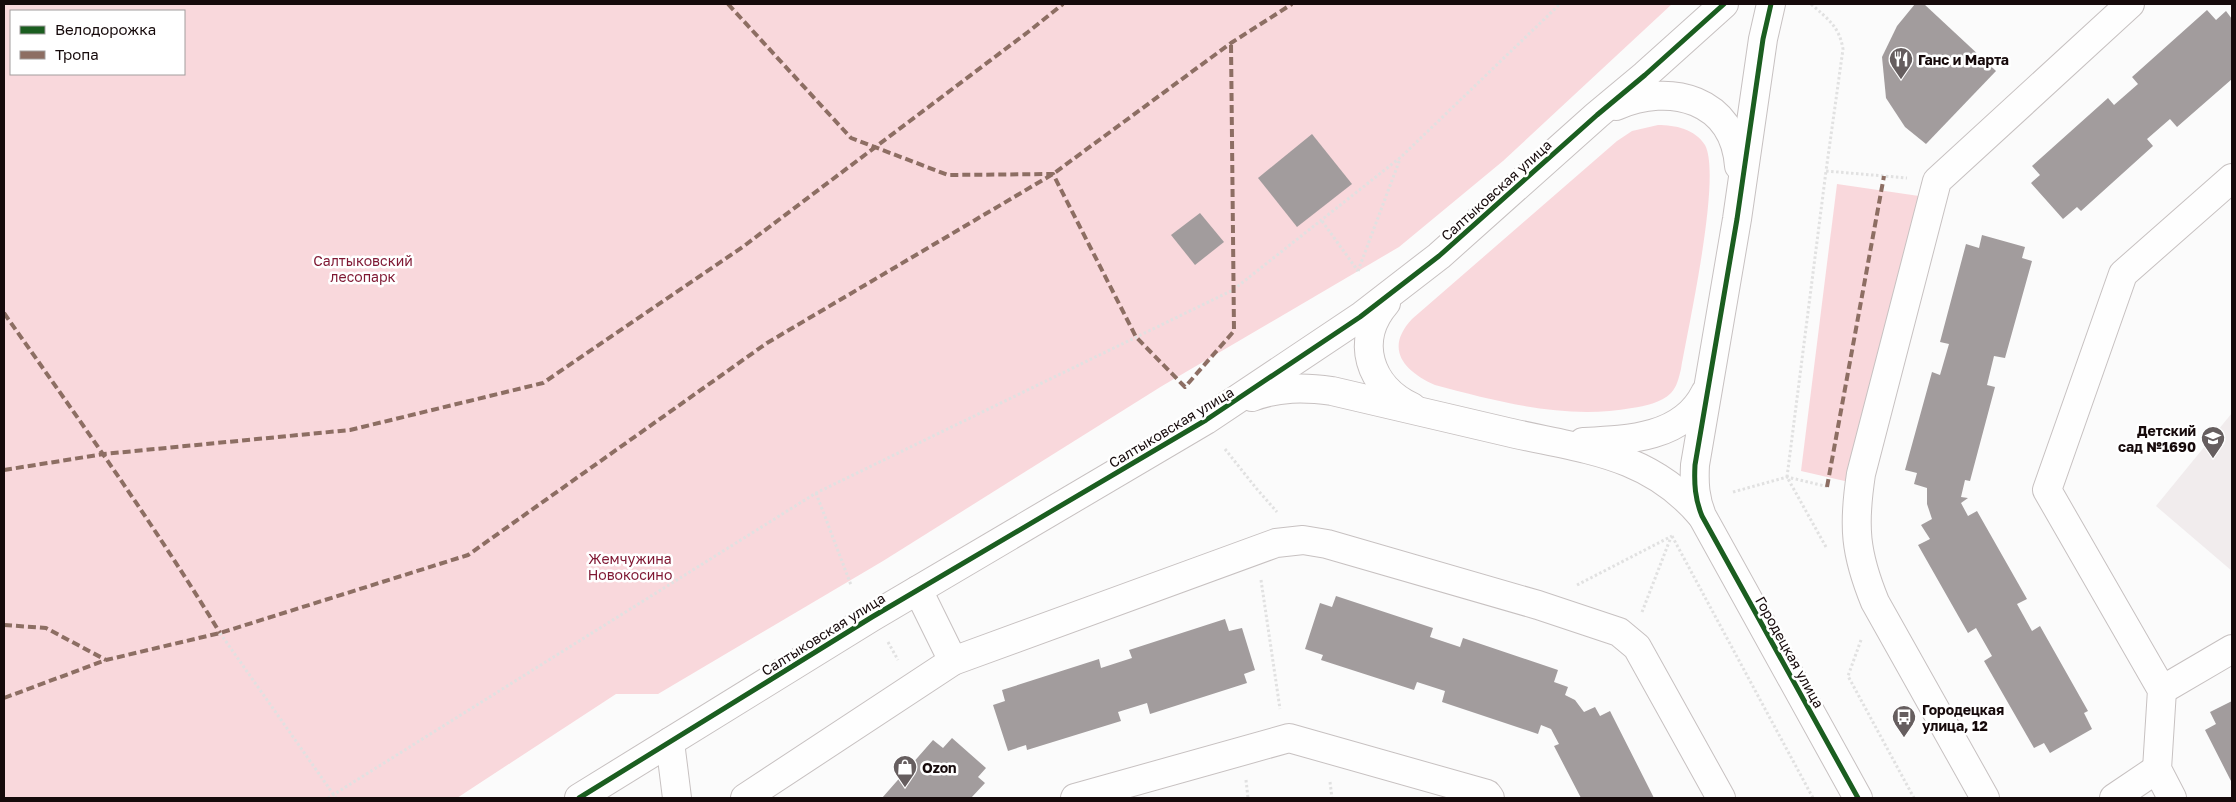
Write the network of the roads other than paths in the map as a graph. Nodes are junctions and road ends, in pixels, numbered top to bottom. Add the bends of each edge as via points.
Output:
1 (1724, 4) edge
2 (1771, 4) edge
3 (2130, 4) edge
4 (1597, 115) junction
5 (2232, 178) edge
6 (1736, 219) junction
7 (1439, 256) junction
8 (1710, 374) junction
9 (1425, 413) junction
10 (1206, 420) junction
11 (1519, 435) junction
12 (1702, 516) junction
13 (918, 590) junction
14 (2232, 648) edge
15 (953, 661) junction
16 (2162, 690) junction
17 (670, 742) junction
18 (2157, 769) junction
19 (579, 798) edge
20 (677, 798) edge
21 (745, 798) edge
22 (1075, 798) edge
23 (1490, 798) edge
24 (1721, 798) edge
25 (1858, 798) edge
26 (1985, 798) edge
27 (2114, 798) edge
28 (2172, 798) edge

1 - 4 street, Салтыковская улица
2 - 6 street
3 - 26 street via 1937,181 1861,474 1856,530 1864,576 1875,602
4 - 6 street, Салтыковская улица via 1637,98 1656,95 1689,99 1711,110 1736,142 1740,173
4 - 7 street, Салтыковская улица
5 - 16 street via 2124,274 2047,490
6 - 8 street
7 - 9 street via 1378,313 1370,329 1367,346 1379,378 1405,404
7 - 10 street, Салтыковская улица via 1360,317
8 - 11 street via 1706,390 1695,409 1663,431 1627,439 1578,442
8 - 12 street via 1694,465 1696,500
9 - 10 street via 1332,391 1284,388 1247,399
9 - 11 street
10 - 13 street, Салтыковская улица
11 - 12 street via 1627,462 1666,481
12 - 25 street, Городецкая улица
13 - 15 street
13 - 17 street, Салтыковская улица
14 - 16 street
15 - 21 street
15 - 24 street via 1276,543 1303,540 1327,544 1619,632 1637,647
16 - 18 street
17 - 19 street, Салтыковская улица
17 - 20 street
18 - 27 street
18 - 28 street
22 - 23 street via 1289,738 1487,794

